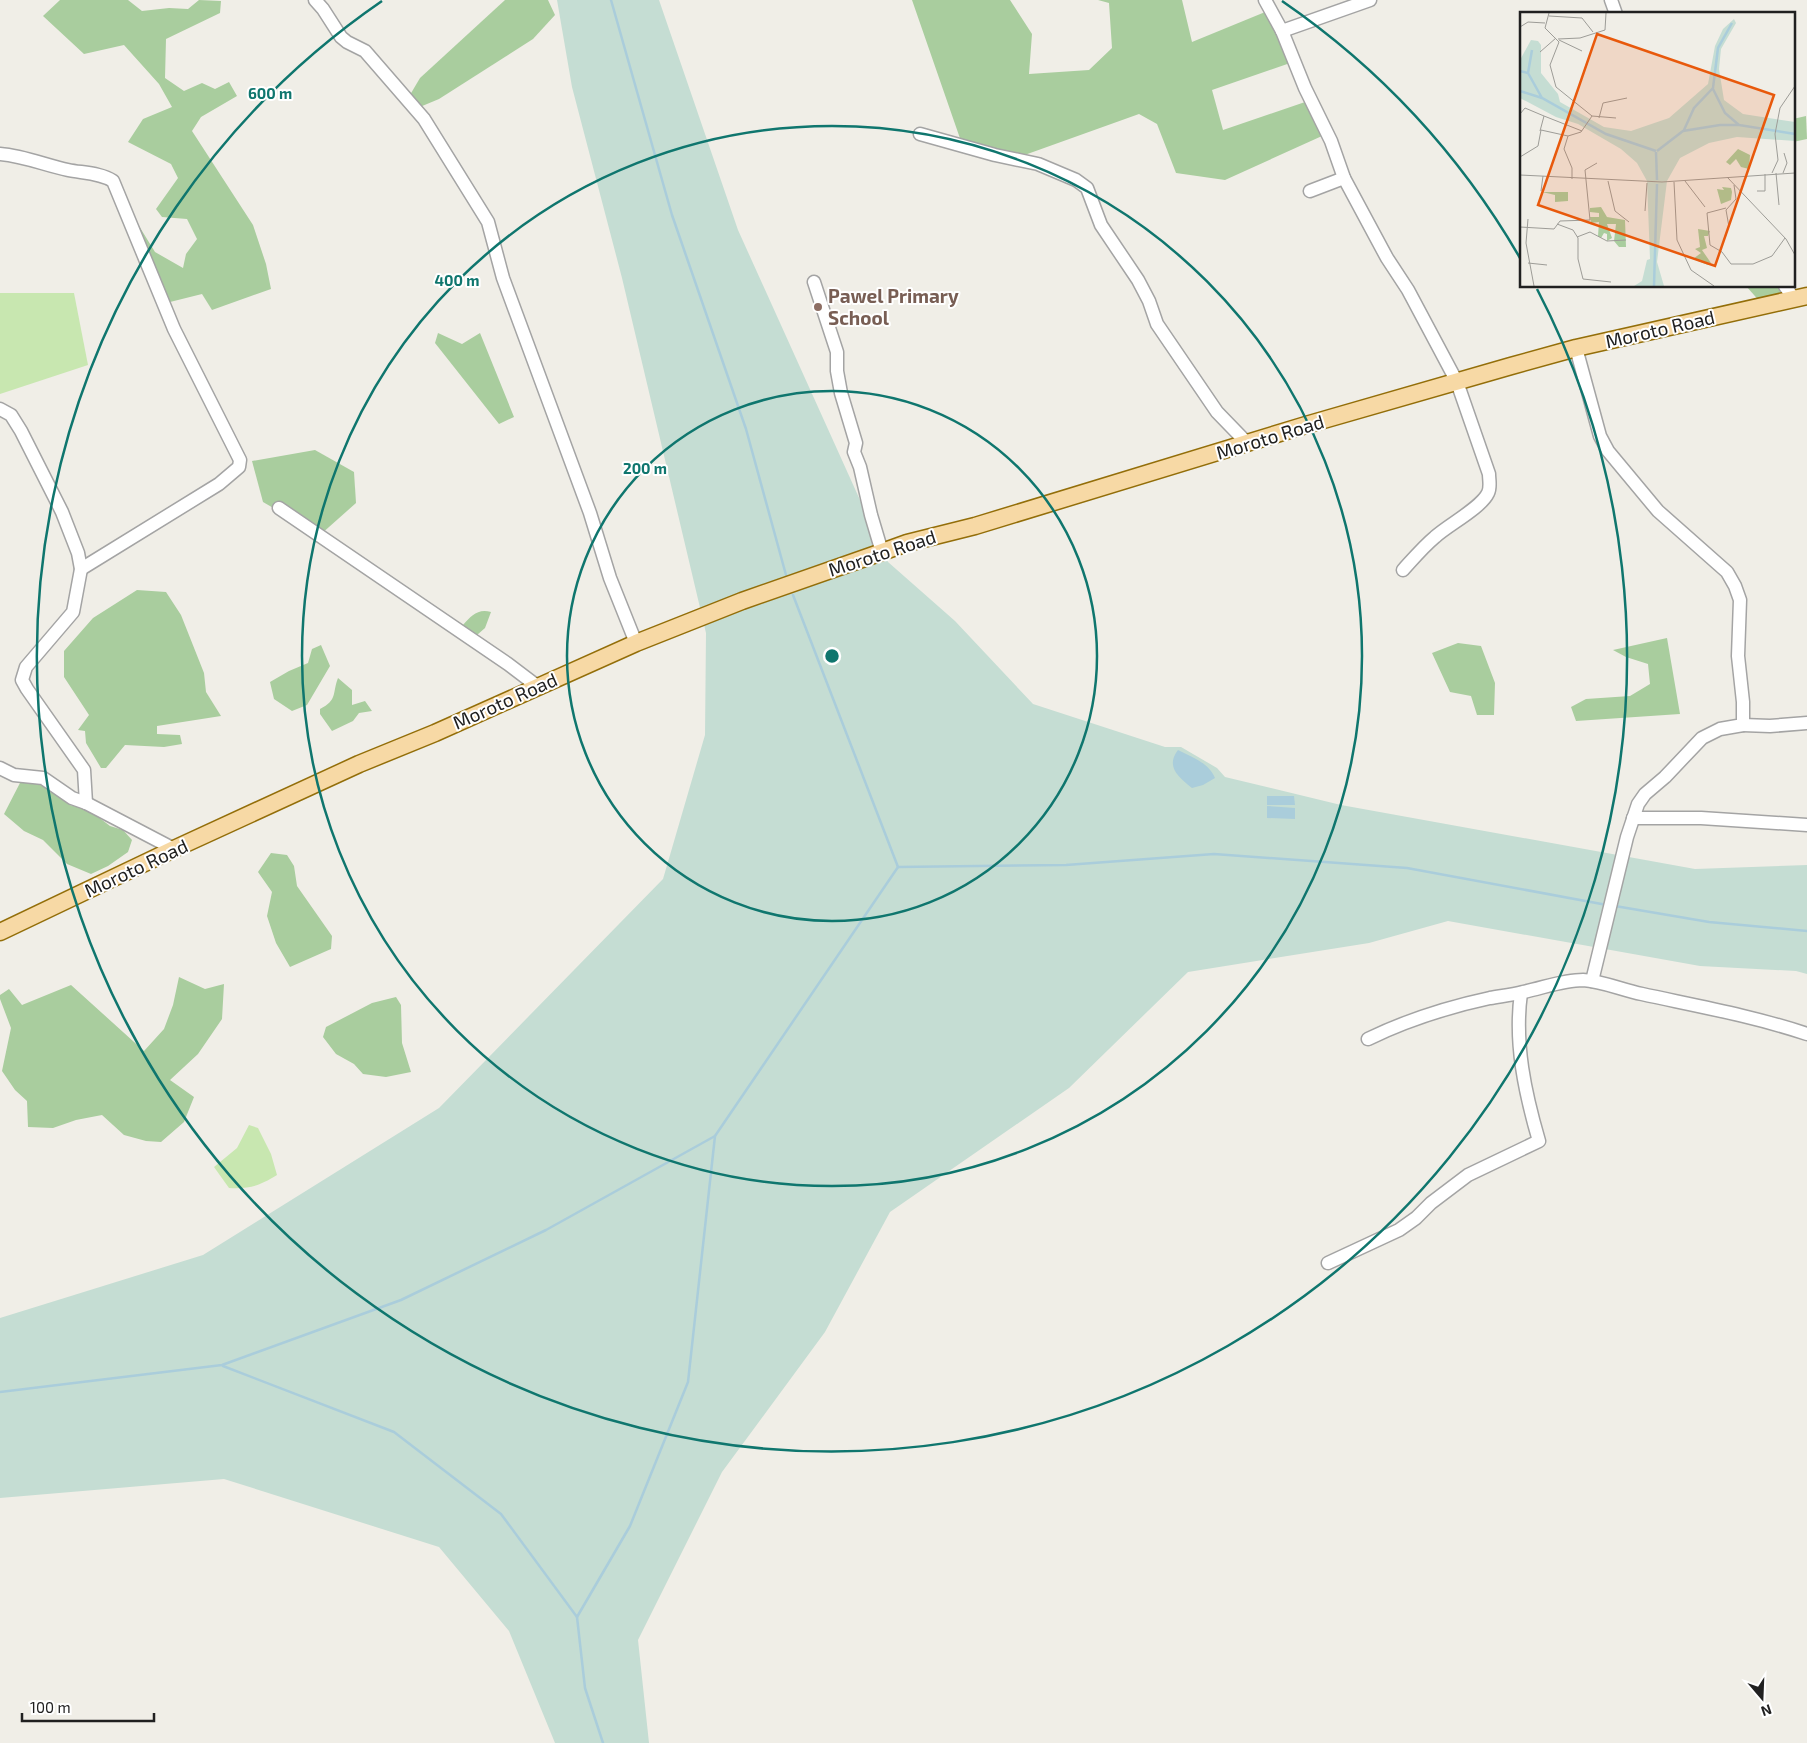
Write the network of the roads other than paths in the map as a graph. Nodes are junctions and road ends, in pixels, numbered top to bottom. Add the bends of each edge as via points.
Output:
1 (315, 0) edge
2 (1265, 0) edge
3 (1370, 0) edge
4 (1611, 0) edge
5 (1615, 12) edge
6 (1282, 31) junction
7 (920, 134) dead end
8 (0, 154) edge
9 (1344, 178) junction
10 (1310, 191) dead end
11 (814, 282) dead end
12 (1795, 294) edge
13 (1576, 348) junction
14 (1457, 382) junction
15 (0, 409) edge
16 (1248, 444) junction
17 (278, 508) dead end
18 (882, 552) junction
19 (81, 569) junction
20 (1403, 570) dead end
21 (636, 643) junction
22 (537, 686) junction
23 (1807, 723) edge
24 (1743, 725) junction
25 (0, 768) edge
26 (86, 804) junction
27 (1633, 818) junction
28 (1807, 825) edge
29 (174, 849) junction
30 (0, 932) edge
31 (1592, 981) junction
32 (1521, 993) junction
33 (1807, 1034) edge
34 (1368, 1039) dead end
35 (1328, 1263) dead end

1 - 21 street via 342,37 365,51 424,119 488,222 503,278
2 - 6 street
3 - 6 street
4 - 5 street
6 - 9 street
7 - 16 street via 1038,164 1087,188 1101,225 1141,286 1157,324 1217,412
8 - 19 street via 113,181 174,329 240,460 239,467 219,484
9 - 10 street
9 - 14 street
11 - 18 street via 836,352 841,393 856,443 854,452
12 - 13 main road, Moroto Road
13 - 14 main road, Moroto Road
13 - 24 street via 1600,436 1608,451 1658,512 1727,572 1735,586 1740,600 1738,656
14 - 16 main road, Moroto Road
14 - 20 street via 1488,474 1489,492 1470,511 1434,537
15 - 19 street via 11,415 53,494 78,553
16 - 18 main road, Moroto Road
17 - 22 street
18 - 21 main road, Moroto Road via 742,601
19 - 26 street via 73,612 26,667 22,680 84,770
21 - 22 main road, Moroto Road
22 - 29 main road, Moroto Road
23 - 24 street
24 - 27 street via 1720,729 1702,738 1665,778 1645,794
25 - 26 street via 14,775 43,778
26 - 29 street
27 - 28 street via 1701,818
27 - 31 street
29 - 30 main road, Moroto Road
31 - 32 street via 1559,983
31 - 33 street via 1725,1011
32 - 34 street via 1430,1013
32 - 35 street via 1520,1051 1526,1094 1539,1141 1468,1175 1399,1230

